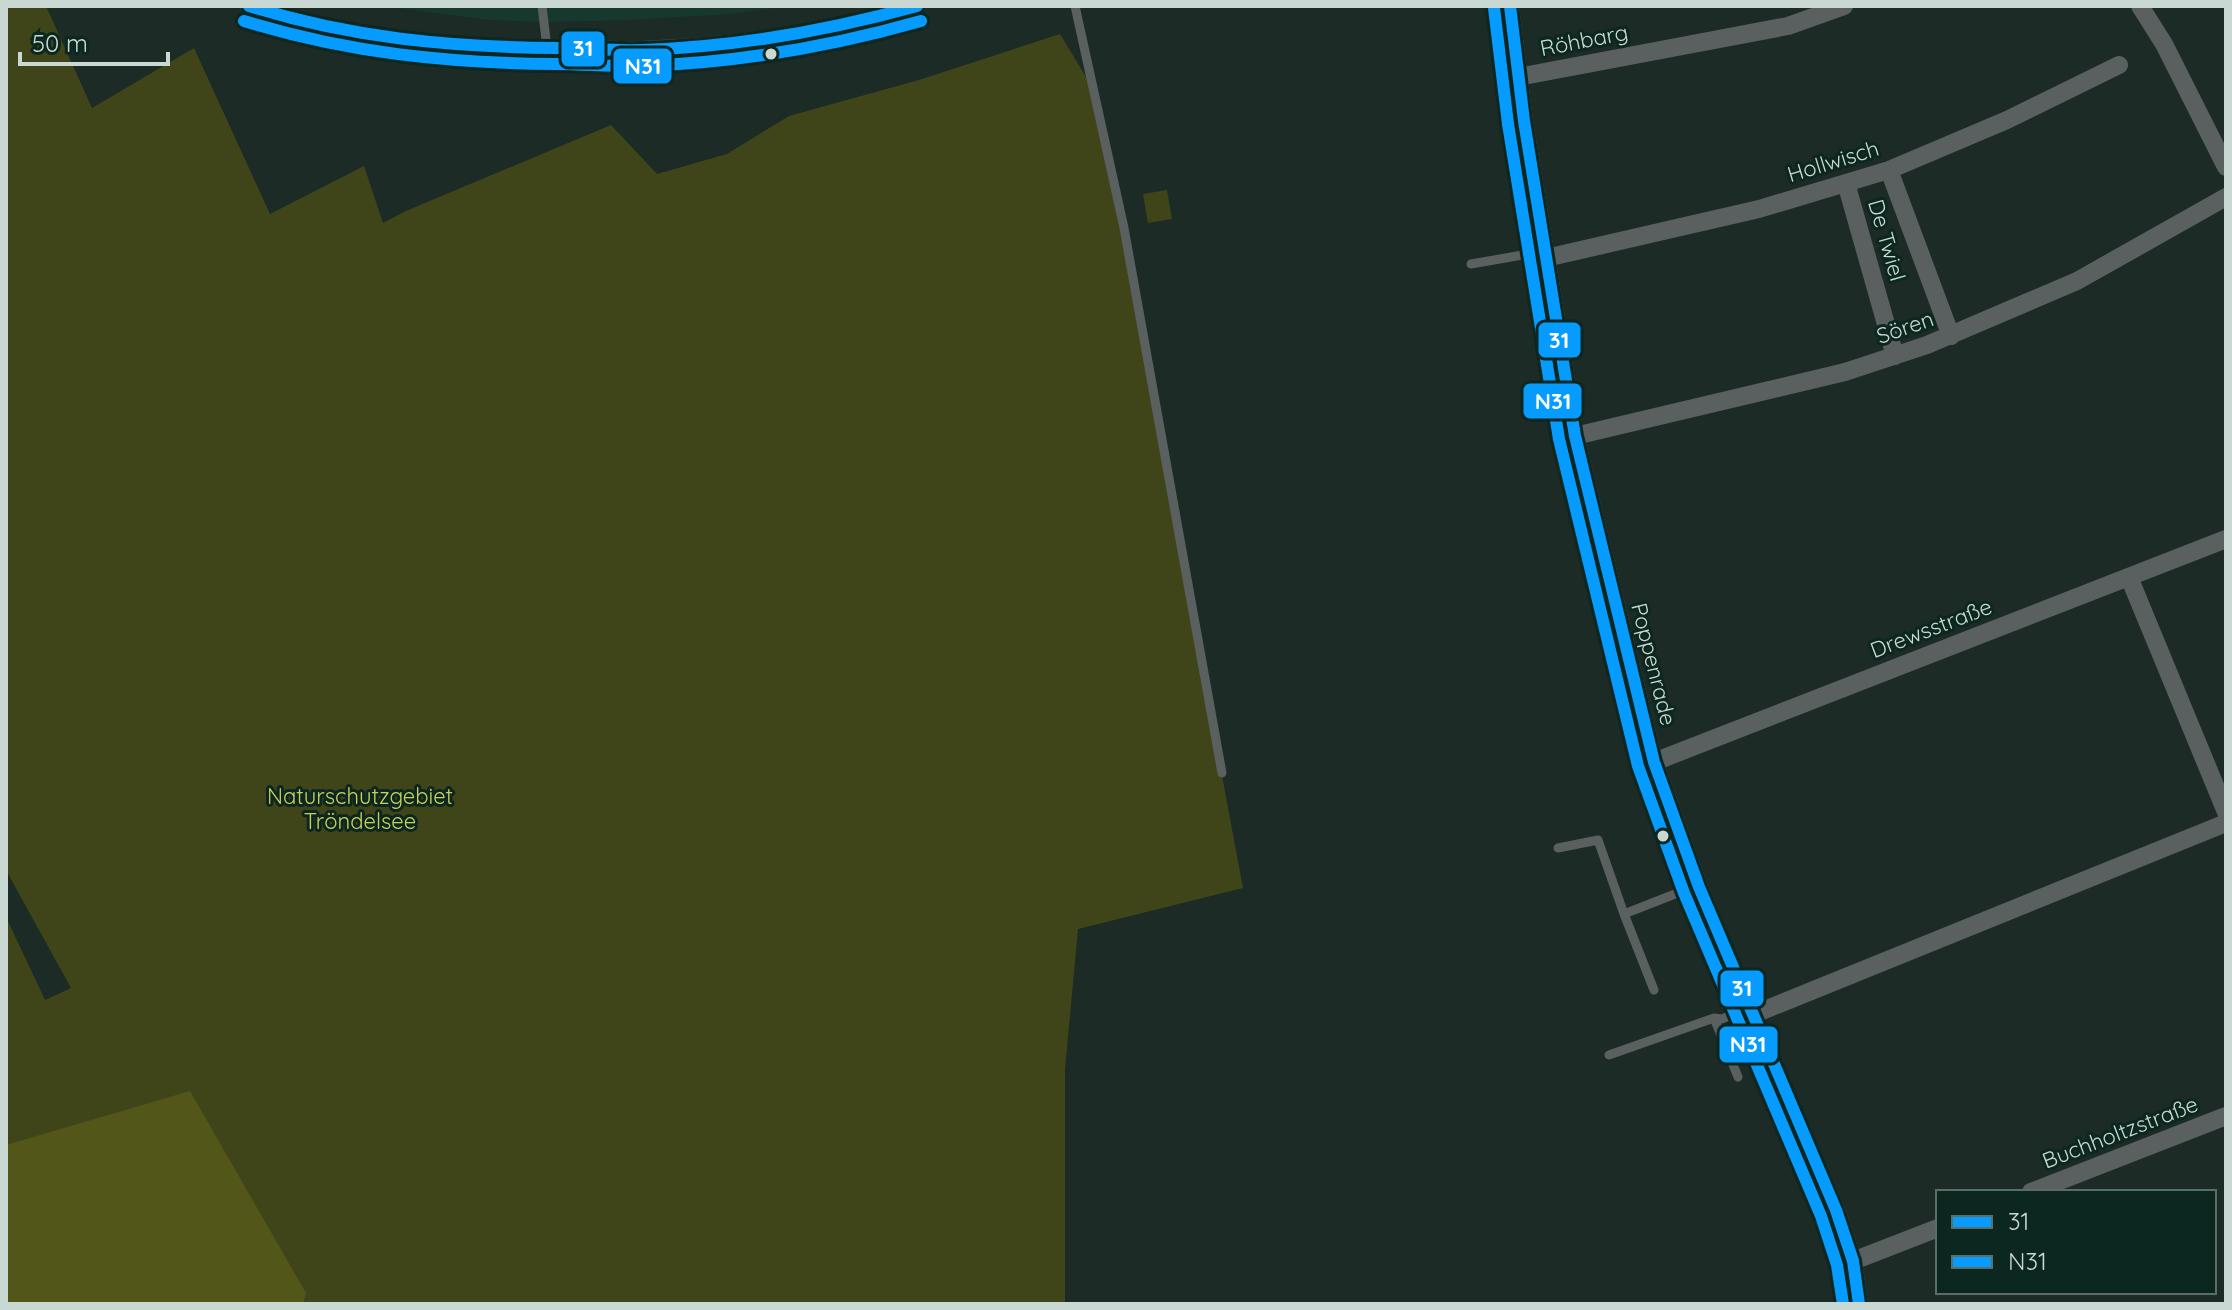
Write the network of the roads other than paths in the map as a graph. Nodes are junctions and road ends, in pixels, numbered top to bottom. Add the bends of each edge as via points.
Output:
1 (249, 6) edge
2 (542, 6) edge
3 (917, 6) edge
4 (1075, 6) edge
5 (1510, 6) edge
6 (1844, 6) edge
7 (2140, 6) edge
8 (547, 48) junction
9 (2119, 65) dead end
10 (1518, 77) junction
11 (2226, 167) edge
12 (1889, 170) junction
13 (1846, 183) junction
14 (2226, 197) edge
15 (1545, 255) junction
16 (1471, 264) dead end
17 (1951, 336) junction
18 (1895, 356) junction
19 (1575, 436) junction
20 (2226, 539) edge
21 (2129, 577) junction
22 (1654, 762) junction
23 (1222, 773) dead end
24 (2226, 812) edge
25 (2226, 823) edge
26 (1558, 848) dead end
27 (1698, 885) junction
28 (1624, 914) junction
29 (1654, 990) dead end
30 (1750, 1011) junction
31 (1714, 1018) junction
32 (1609, 1055) dead end
33 (1738, 1077) dead end
34 (2226, 1116) edge
35 (2036, 1190) edge
36 (1936, 1229) edge
37 (1853, 1261) junction
38 (1859, 1304) edge

1 - 8 street via 375,38
2 - 8 lane
3 - 8 street via 826,29 723,45
4 - 23 lane via 1124,228
5 - 10 street, Poppenrade
6 - 10 street, Röhbarg via 1788,26
7 - 11 street
9 - 12 street, Hollwisch
10 - 15 street, Poppenrade
12 - 13 street, Hollwisch
12 - 17 street, De Twiel
13 - 15 street, Hollwisch via 1759,209
13 - 18 street, De Twiel
14 - 17 street, Sören via 2077,281
15 - 16 lane
15 - 19 street, Poppenrade
17 - 18 street, Sören
18 - 19 street, Sören
19 - 22 street, Poppenrade
20 - 21 street, Drewsstraße
21 - 22 street, Drewsstraße
21 - 24 street
22 - 27 street, Poppenrade
25 - 30 street
26 - 28 lane via 1598,840
27 - 28 lane
27 - 30 street, Poppenrade
28 - 29 lane
30 - 31 lane
30 - 37 street, Poppenrade
31 - 32 lane
31 - 33 lane
34 - 35 street, Buchholtzstraße
36 - 37 street
37 - 38 street, Poppenrade

